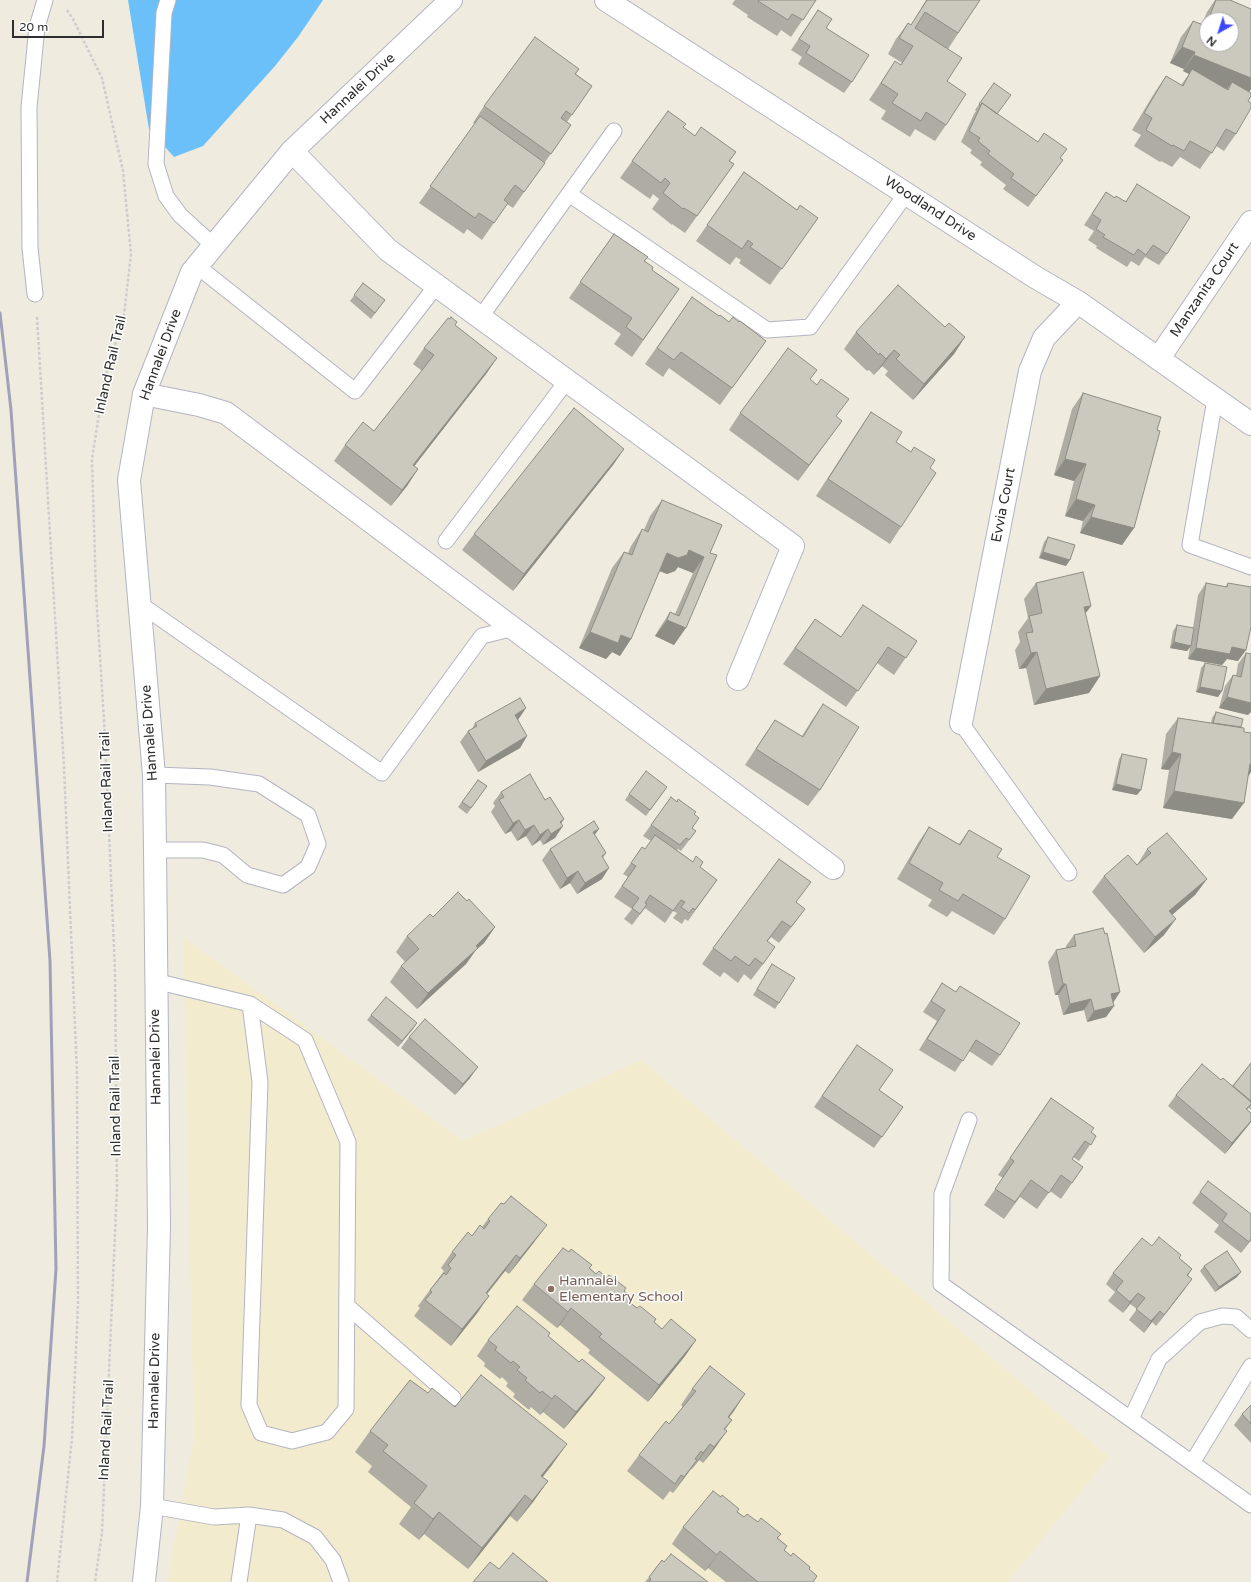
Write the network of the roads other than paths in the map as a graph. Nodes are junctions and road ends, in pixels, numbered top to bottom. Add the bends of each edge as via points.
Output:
1 (45, 0) edge
2 (168, 0) edge
3 (451, 0) edge
4 (606, 0) edge
5 (614, 131) dead end
6 (292, 151) junction
7 (569, 194) junction
8 (906, 194) junction
9 (1251, 222) edge
10 (214, 246) junction
11 (197, 266) junction
12 (436, 286) junction
13 (36, 294) road end
14 (1078, 302) junction
15 (480, 318) junction
16 (1159, 358) junction
17 (566, 382) junction
18 (144, 394) junction
19 (1215, 399) junction
20 (1251, 424) edge
21 (446, 540) dead end
22 (1251, 567) edge
23 (140, 604) junction
24 (514, 628) junction
25 (738, 679) dead end
26 (961, 723) joint
27 (154, 775) junction
28 (155, 850) junction
29 (832, 868) dead end
30 (1069, 873) dead end
31 (155, 981) junction
32 (250, 1004) junction
33 (968, 1120) dead end
34 (347, 1306) junction
35 (1251, 1330) edge
36 (1251, 1366) edge
37 (453, 1398) dead end
38 (1131, 1419) junction
39 (1192, 1463) junction
40 (1251, 1505) edge
41 (152, 1506) junction
42 (249, 1515) junction
43 (334, 1560) junction
44 (144, 1582) edge
45 (239, 1582) edge
46 (330, 1582) edge
47 (341, 1582) edge

1 - 13 lane via 36,34 29,107 30,248
2 - 10 lane via 164,13 156,164 166,196 180,215
3 - 6 street, Hannalei Drive
4 - 8 street, Woodland Drive
5 - 7 lane
6 - 10 street, Hannalei Drive
6 - 12 street via 388,250
7 - 8 lane via 767,330 810,327
7 - 15 lane
8 - 14 street, Woodland Drive
9 - 16 street, Manzanita Court
10 - 11 street, Hannalei Drive
11 - 12 lane via 355,391
11 - 18 street, Hannalei Drive via 192,272
12 - 15 street
14 - 16 street, Woodland Drive
14 - 26 street, Evvia Court via 1044,338 1030,371
15 - 17 street
16 - 19 street, Woodland Drive
17 - 21 lane
17 - 25 street via 793,546
18 - 23 street, Hannalei Drive via 129,480
18 - 24 street via 199,404 226,413
19 - 20 street, Woodland Drive
19 - 22 lane via 1190,545
23 - 24 lane via 382,773 482,636
23 - 27 street, Hannalei Drive
24 - 29 street
26 - 30 lane
27 - 28 street, Hannalei Drive
27 - 28 lane via 210,776 259,784 308,816 318,844 308,867 284,885 247,874 223,854 203,850
28 - 31 street, Hannalei Drive
31 - 32 lane
31 - 41 street, Hannalei Drive via 159,1226
32 - 34 lane via 305,1040 348,1142
32 - 34 lane via 260,1082 249,1405 261,1433 292,1441 327,1432 346,1409
33 - 38 lane via 942,1194 941,1284
34 - 37 lane
35 - 38 lane via 1236,1317 1222,1316 1200,1322 1159,1359
36 - 39 lane
38 - 39 lane
39 - 40 lane
41 - 42 lane via 214,1517
41 - 44 street, Hannalei Drive
42 - 43 lane via 283,1520 315,1537
42 - 45 lane
43 - 46 lane
43 - 47 lane

